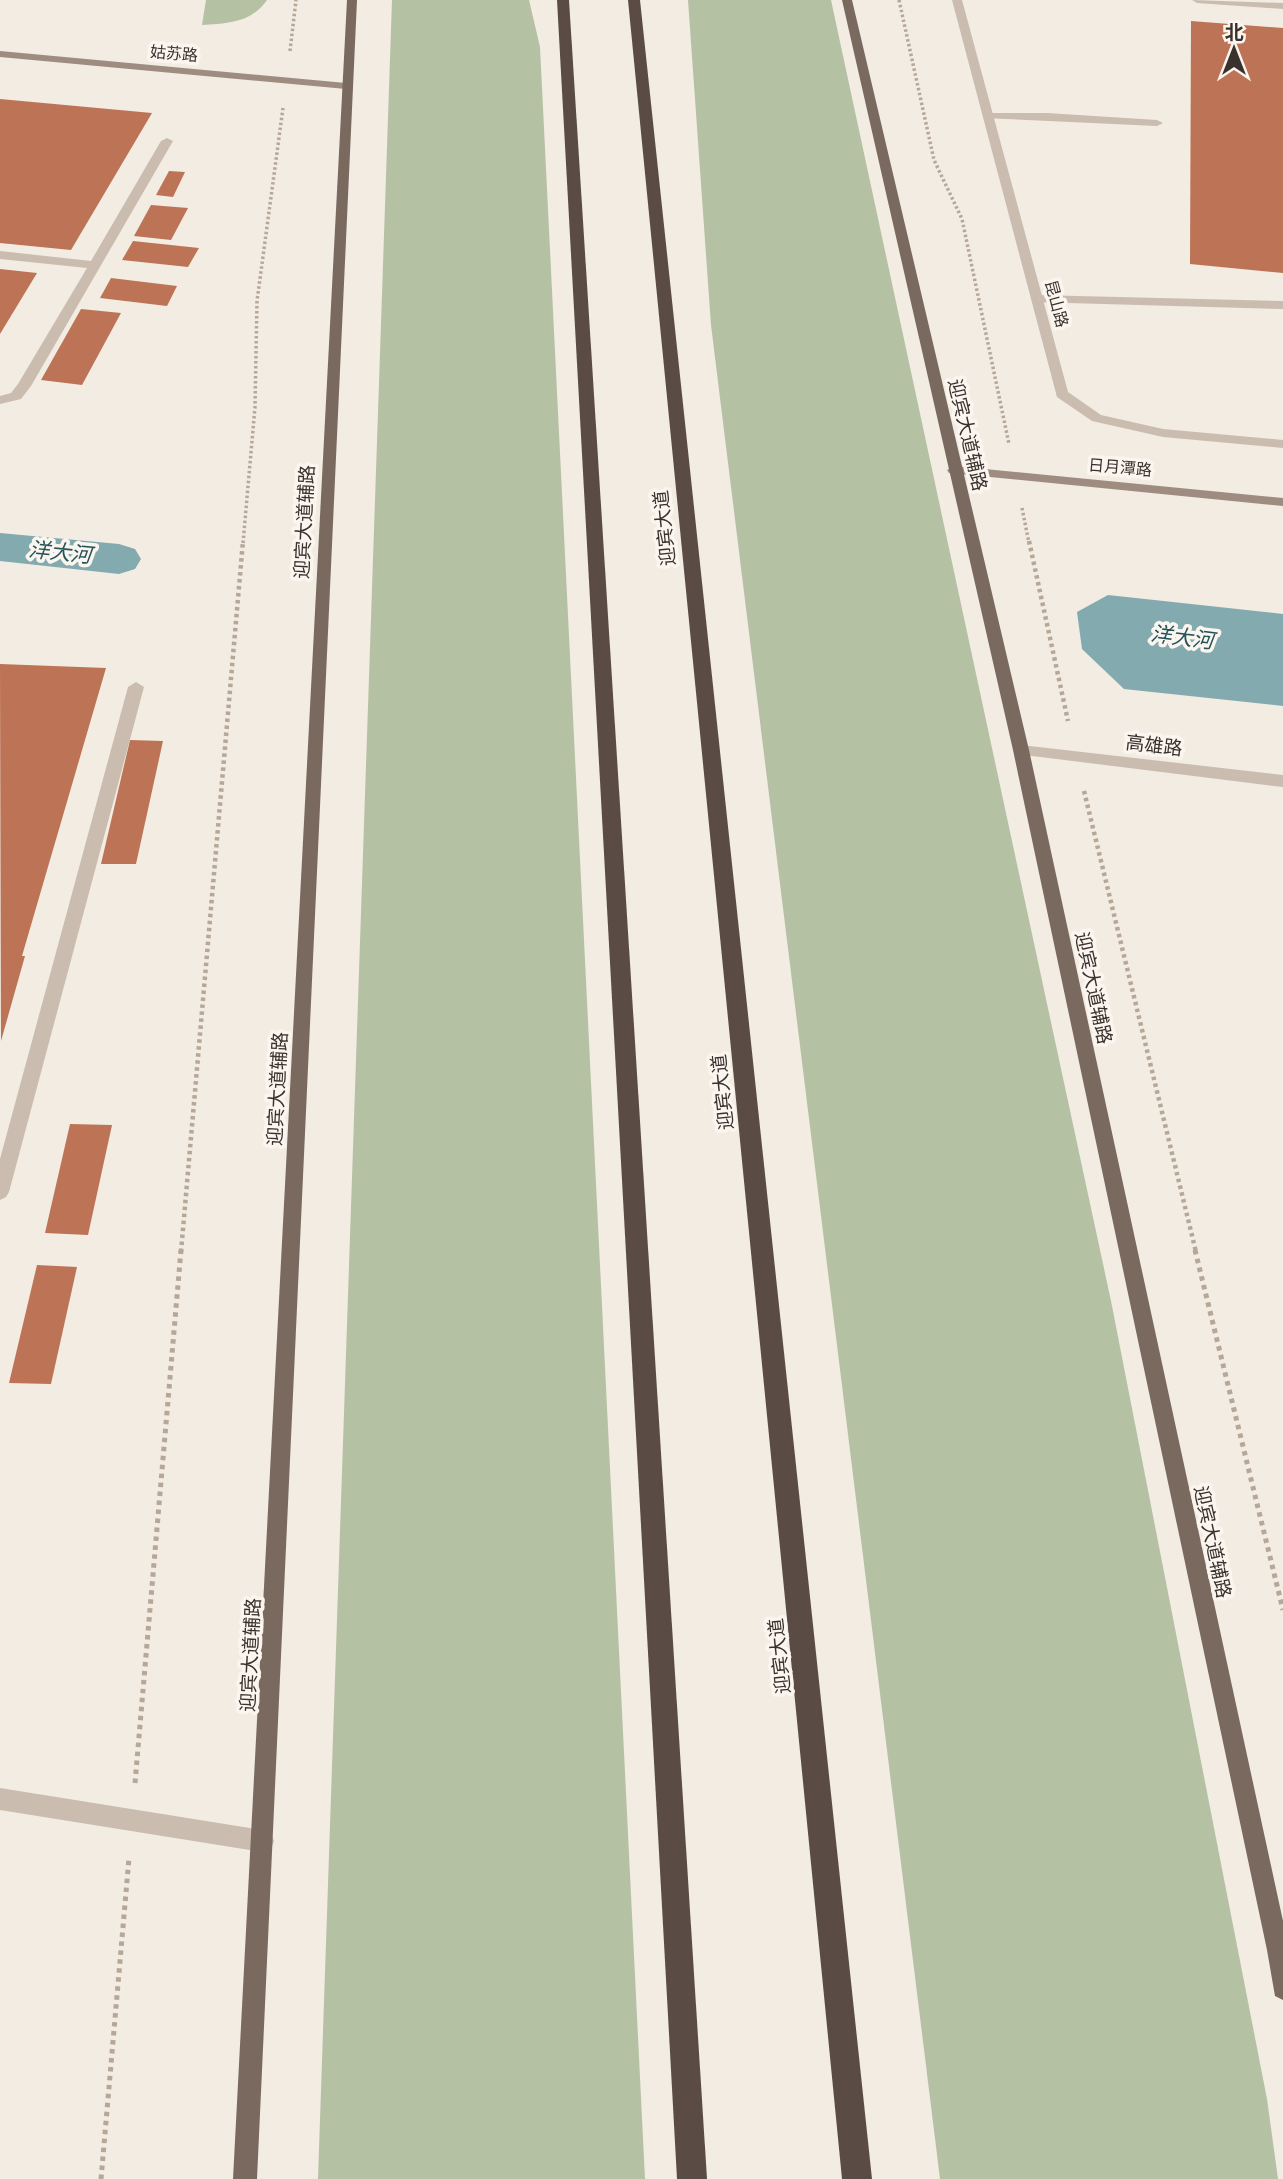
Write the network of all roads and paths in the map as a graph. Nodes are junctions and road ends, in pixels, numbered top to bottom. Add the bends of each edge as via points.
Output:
1 (296, 0) edge
2 (352, 0) edge
3 (561, 0) edge
4 (634, 0) edge
5 (847, 0) edge
6 (899, 0) edge
7 (957, 0) edge
8 (1196, 0) edge
9 (1283, 6) edge
10 (0, 54) edge
11 (286, 81) junction
12 (346, 86) junction
13 (988, 116) junction
14 (1157, 123) dead end
15 (167, 141) dead end
16 (0, 255) edge
17 (96, 265) junction
18 (1036, 299) junction
19 (1283, 305) edge
20 (0, 400) edge
21 (1283, 444) edge
22 (954, 470) junction
23 (1015, 476) junction
24 (1283, 502) edge
25 (136, 687) dead end
26 (1021, 750) junction
27 (1076, 757) junction
28 (1283, 780) edge
29 (0, 1192) edge
30 (1283, 1610) edge
31 (0, 1799) edge
32 (132, 1819) junction
33 (263, 1841) junction
34 (1283, 1988) edge
35 (101, 2179) edge
36 (245, 2179) edge
37 (692, 2179) edge
38 (857, 2179) edge

1 - 11 path
2 - 12 main road, 迎宾大道辅路
3 - 37 highway
4 - 38 highway, 迎宾大道
5 - 22 main road, 迎宾大道辅路
6 - 23 path via 934,160 962,219
7 - 13 street, 昆山路
8 - 9 street
10 - 11 street, 姑苏路
11 - 12 street, 姑苏路
11 - 32 path via 257,301 255,407
12 - 33 main road, 迎宾大道辅路
13 - 14 street
13 - 18 street, 昆山路
15 - 17 street
16 - 17 street
17 - 20 street via 24,386 16,396
18 - 19 street
18 - 21 street, 昆山路 via 1062,394 1097,418 1163,433
22 - 23 street, 日月潭路
22 - 26 main road, 迎宾大道辅路
23 - 24 street, 日月潭路
23 - 27 path
25 - 29 street
26 - 27 street, 高雄路
26 - 34 main road, 迎宾大道辅路
27 - 28 street, 高雄路
27 - 30 path
31 - 32 street
32 - 33 street
32 - 35 path
33 - 36 main road, 迎宾大道辅路

